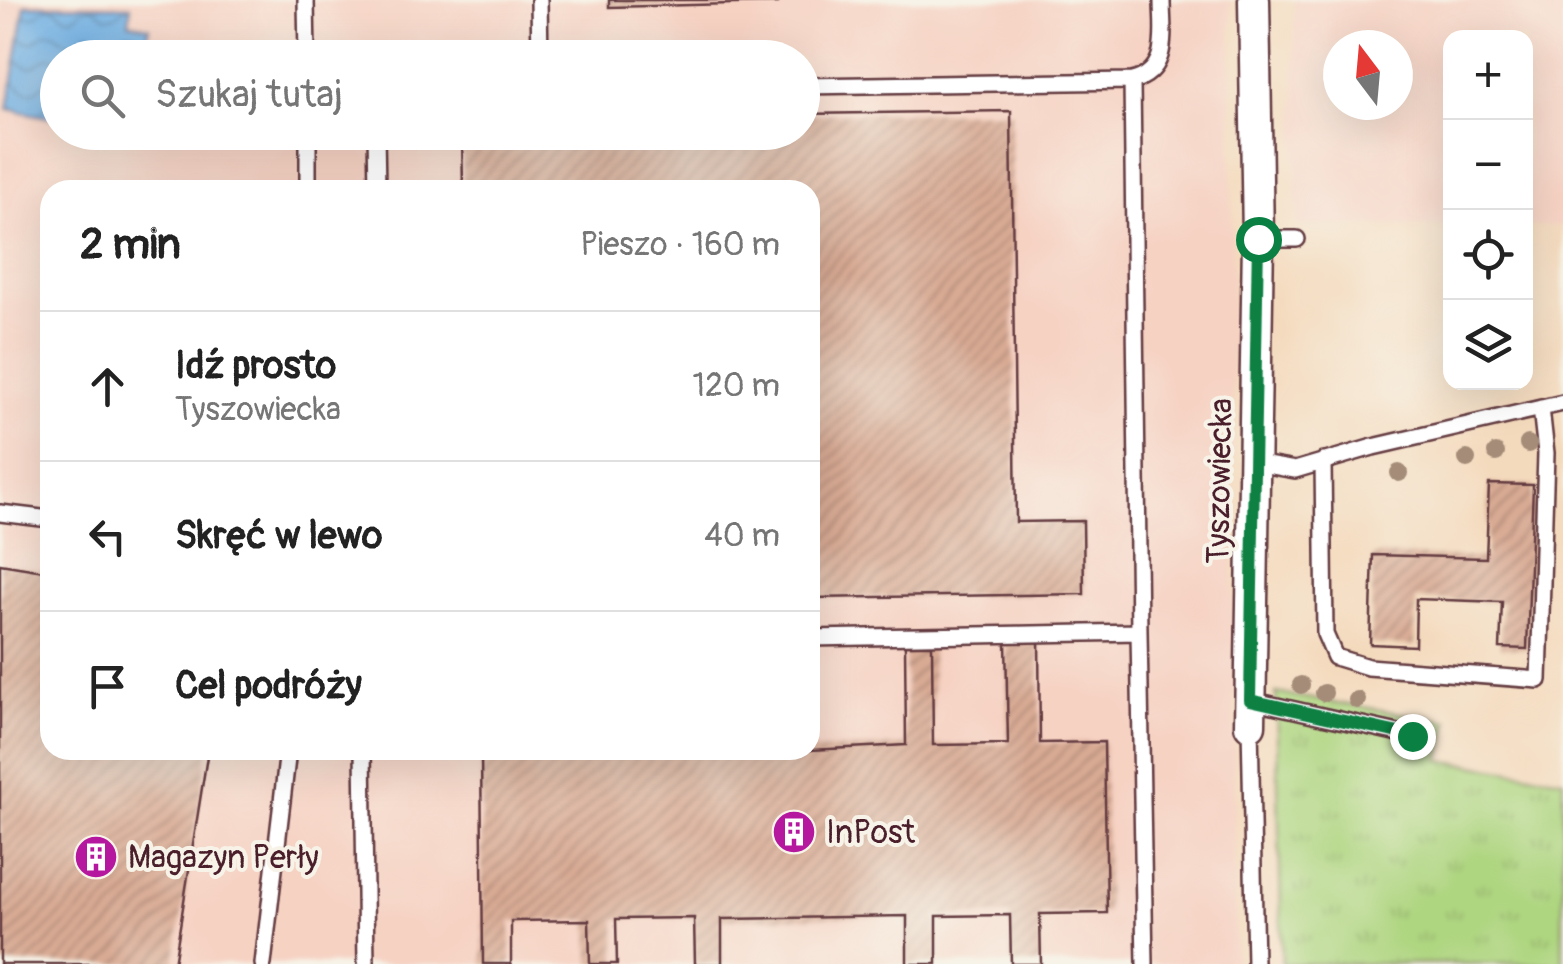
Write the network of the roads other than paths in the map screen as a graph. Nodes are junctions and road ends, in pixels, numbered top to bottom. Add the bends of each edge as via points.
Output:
1 (306, 0) edge
2 (540, 0) edge
3 (1162, 0) edge
4 (1254, 0) edge
5 (307, 40) edge
6 (540, 40) edge
7 (1132, 81) junction
8 (820, 86) edge
9 (308, 150) edge
10 (376, 150) edge
11 (308, 180) edge
12 (377, 180) edge
13 (1258, 239) junction
14 (1297, 239) dead end
15 (1563, 403) edge
16 (1542, 408) junction
17 (1323, 461) junction
18 (1255, 463) junction
19 (0, 513) edge
20 (40, 518) edge
21 (1139, 632) junction
22 (820, 638) edge
23 (1250, 713) junction
24 (1412, 736) dead end
25 (287, 760) edge
26 (363, 760) edge
27 (264, 964) edge
28 (366, 964) edge
29 (1145, 964) edge
30 (1255, 964) edge

1 - 5 lane
2 - 6 lane
3 - 7 lane via 1163,55 1145,78
4 - 13 street, Tyszowiecka
7 - 8 lane
7 - 21 lane
9 - 11 lane
10 - 12 lane
13 - 14 lane
13 - 18 street, Tyszowiecka
15 - 16 lane
16 - 17 lane
16 - 17 lane via 1538,680 1368,667 1335,657 1325,634
17 - 18 lane via 1295,470
18 - 23 street, Tyszowiecka
19 - 20 lane
21 - 22 lane
21 - 29 lane
23 - 24 lane
23 - 30 lane, Tyszowiecka
25 - 27 lane
26 - 28 lane

